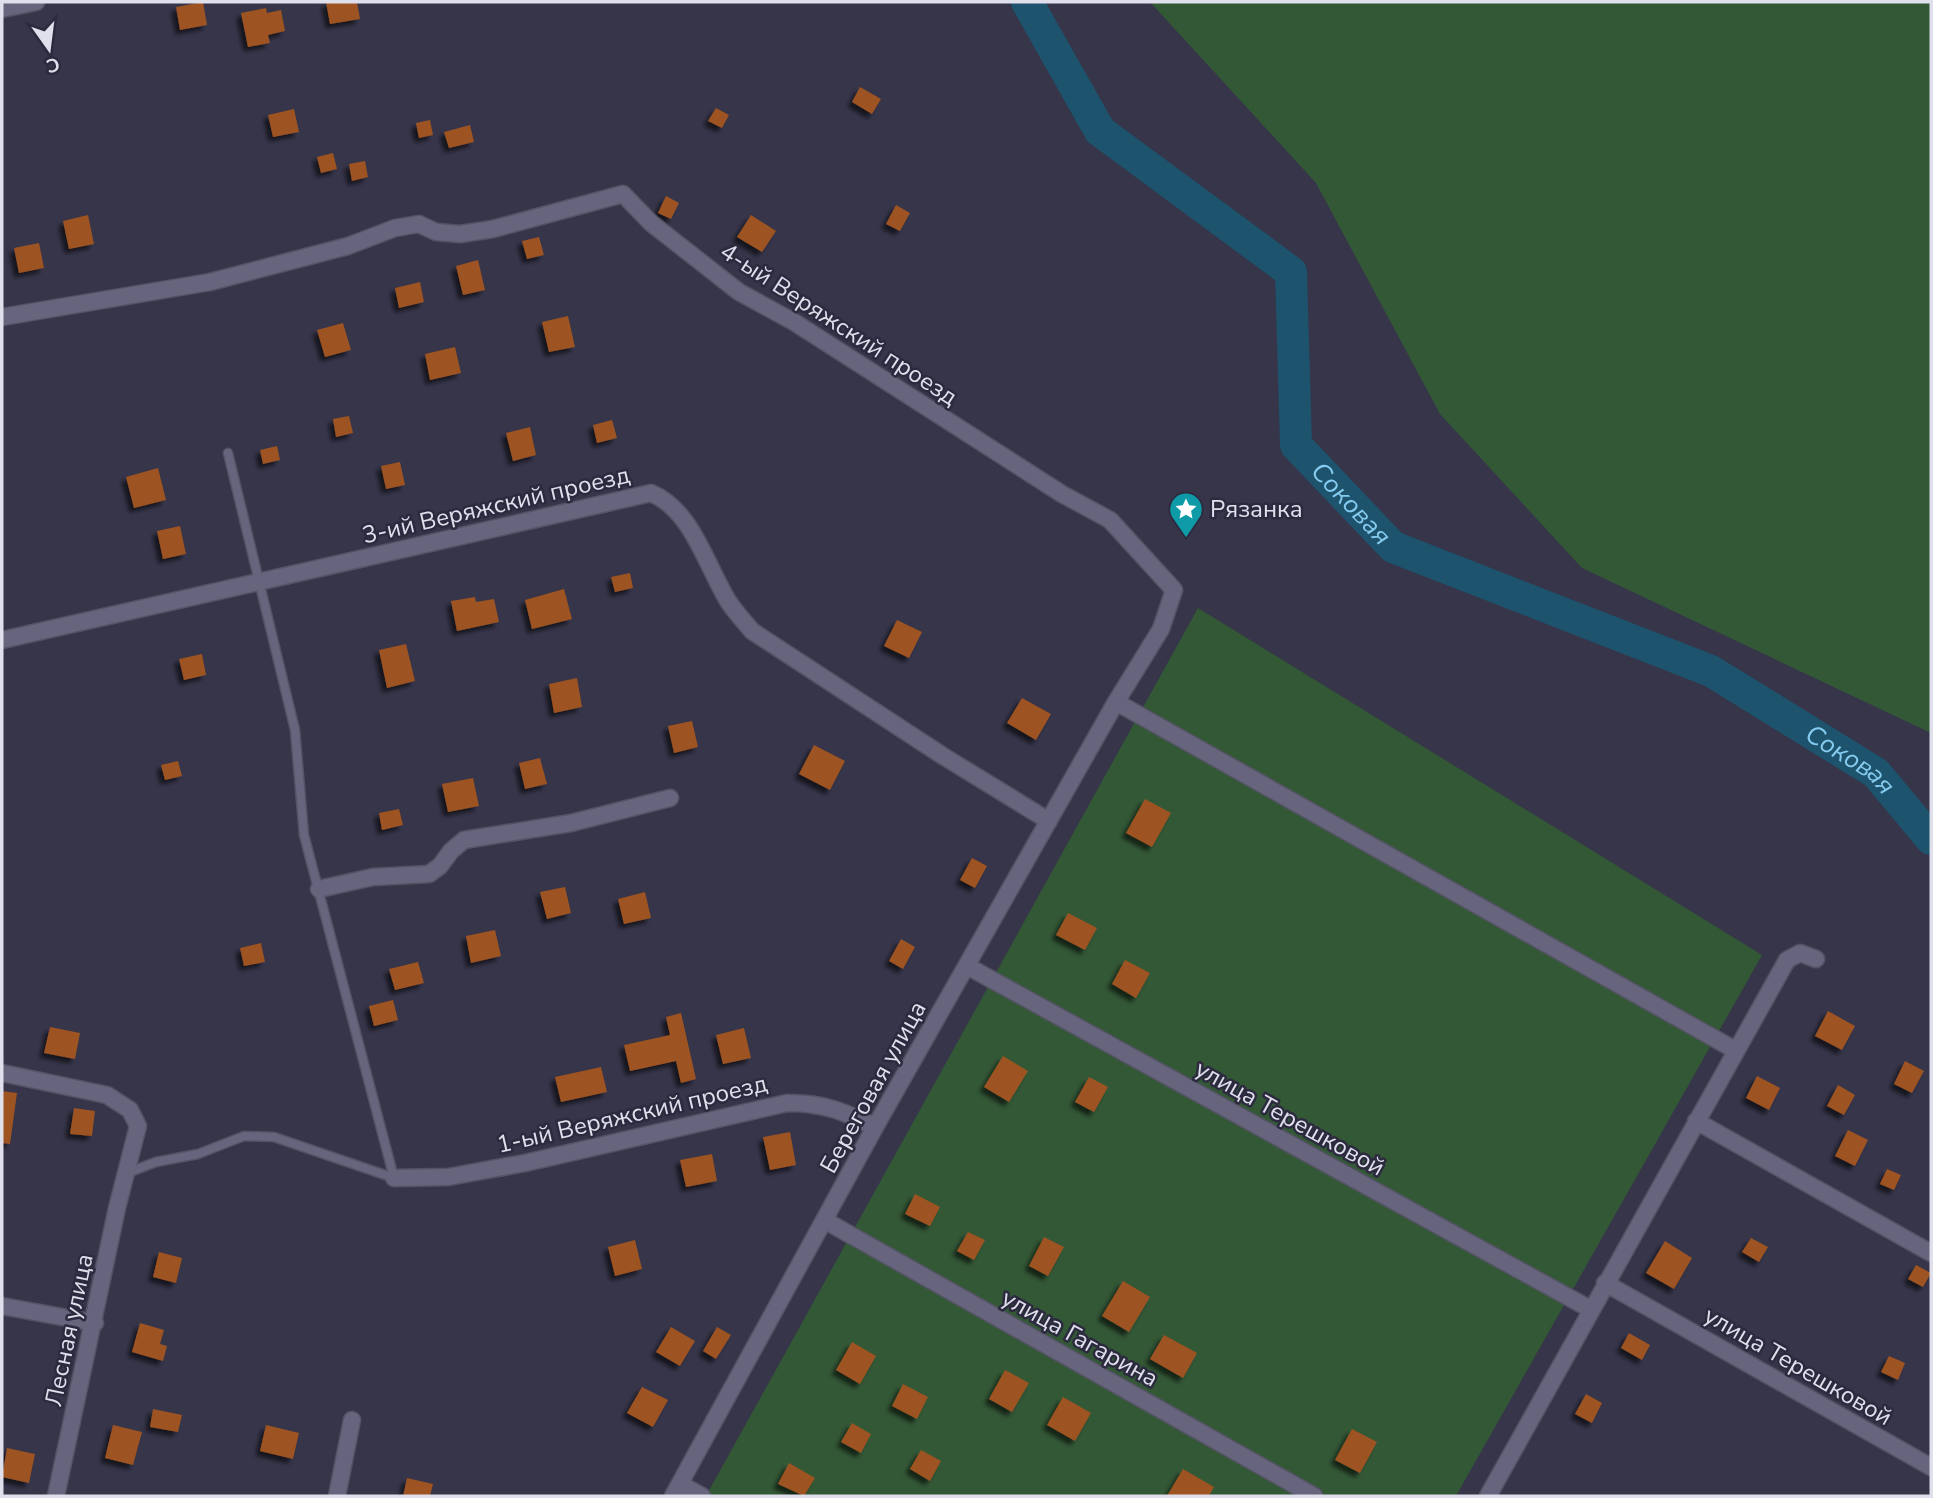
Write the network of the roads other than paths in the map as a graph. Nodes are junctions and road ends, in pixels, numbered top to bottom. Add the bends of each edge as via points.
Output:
1 (36, 2) edge
2 (2, 9) edge
3 (2, 317) edge
4 (228, 453) dead end
5 (259, 583) junction
6 (2, 640) edge
7 (1116, 702) junction
8 (670, 798) dead end
9 (1049, 821) junction
10 (319, 889) junction
11 (1816, 959) dead end
12 (967, 966) junction
13 (1735, 1050) junction
14 (2, 1073) edge
15 (1696, 1121) junction
16 (875, 1127) junction
17 (127, 1173) junction
18 (394, 1178) junction
19 (824, 1220) junction
20 (1931, 1253) edge
21 (1605, 1283) junction
22 (2, 1306) edge
23 (1590, 1309) junction
24 (95, 1323) junction
25 (352, 1420) dead end
26 (1931, 1467) edge
27 (676, 1490) edge
28 (56, 1496) edge
29 (337, 1496) edge
30 (702, 1496) edge
31 (1314, 1496) edge
32 (1488, 1496) edge

1 - 2 street
3 - 7 street, 4-ый Веряжский проезд via 210,282 419,224 436,232 493,229 623,194 651,223 739,292 1110,520 1174,590 1161,629
4 - 5 lane
5 - 6 street, 3-ий Веряжский проезд
5 - 9 street, 3-ий Веряжский проезд via 651,493 665,499 679,516 752,631
5 - 10 lane via 295,730 304,835
7 - 9 street, Береговая улица
7 - 13 street
8 - 10 street via 571,823 464,840 429,874 373,877
9 - 12 street, Береговая улица
10 - 18 lane
11 - 13 street via 1800,953 1787,960
12 - 16 street, Береговая улица
12 - 23 street, улица Терешковой
13 - 15 street
14 - 17 street, Лесная улица via 107,1095 130,1110 138,1126
15 - 20 street
15 - 21 street
16 - 18 street, 1-ый Веряжский проезд via 816,1103 787,1103 525,1163 448,1177
16 - 19 street, Береговая улица
17 - 18 lane via 244,1136 274,1137
17 - 24 street, Лесная улица
19 - 27 street, Береговая улица
19 - 31 street, улица Гагарина
21 - 23 street
21 - 26 street, улица Терешковой
22 - 24 street
23 - 32 street
24 - 28 street, Лесная улица
25 - 29 street
27 - 30 street

